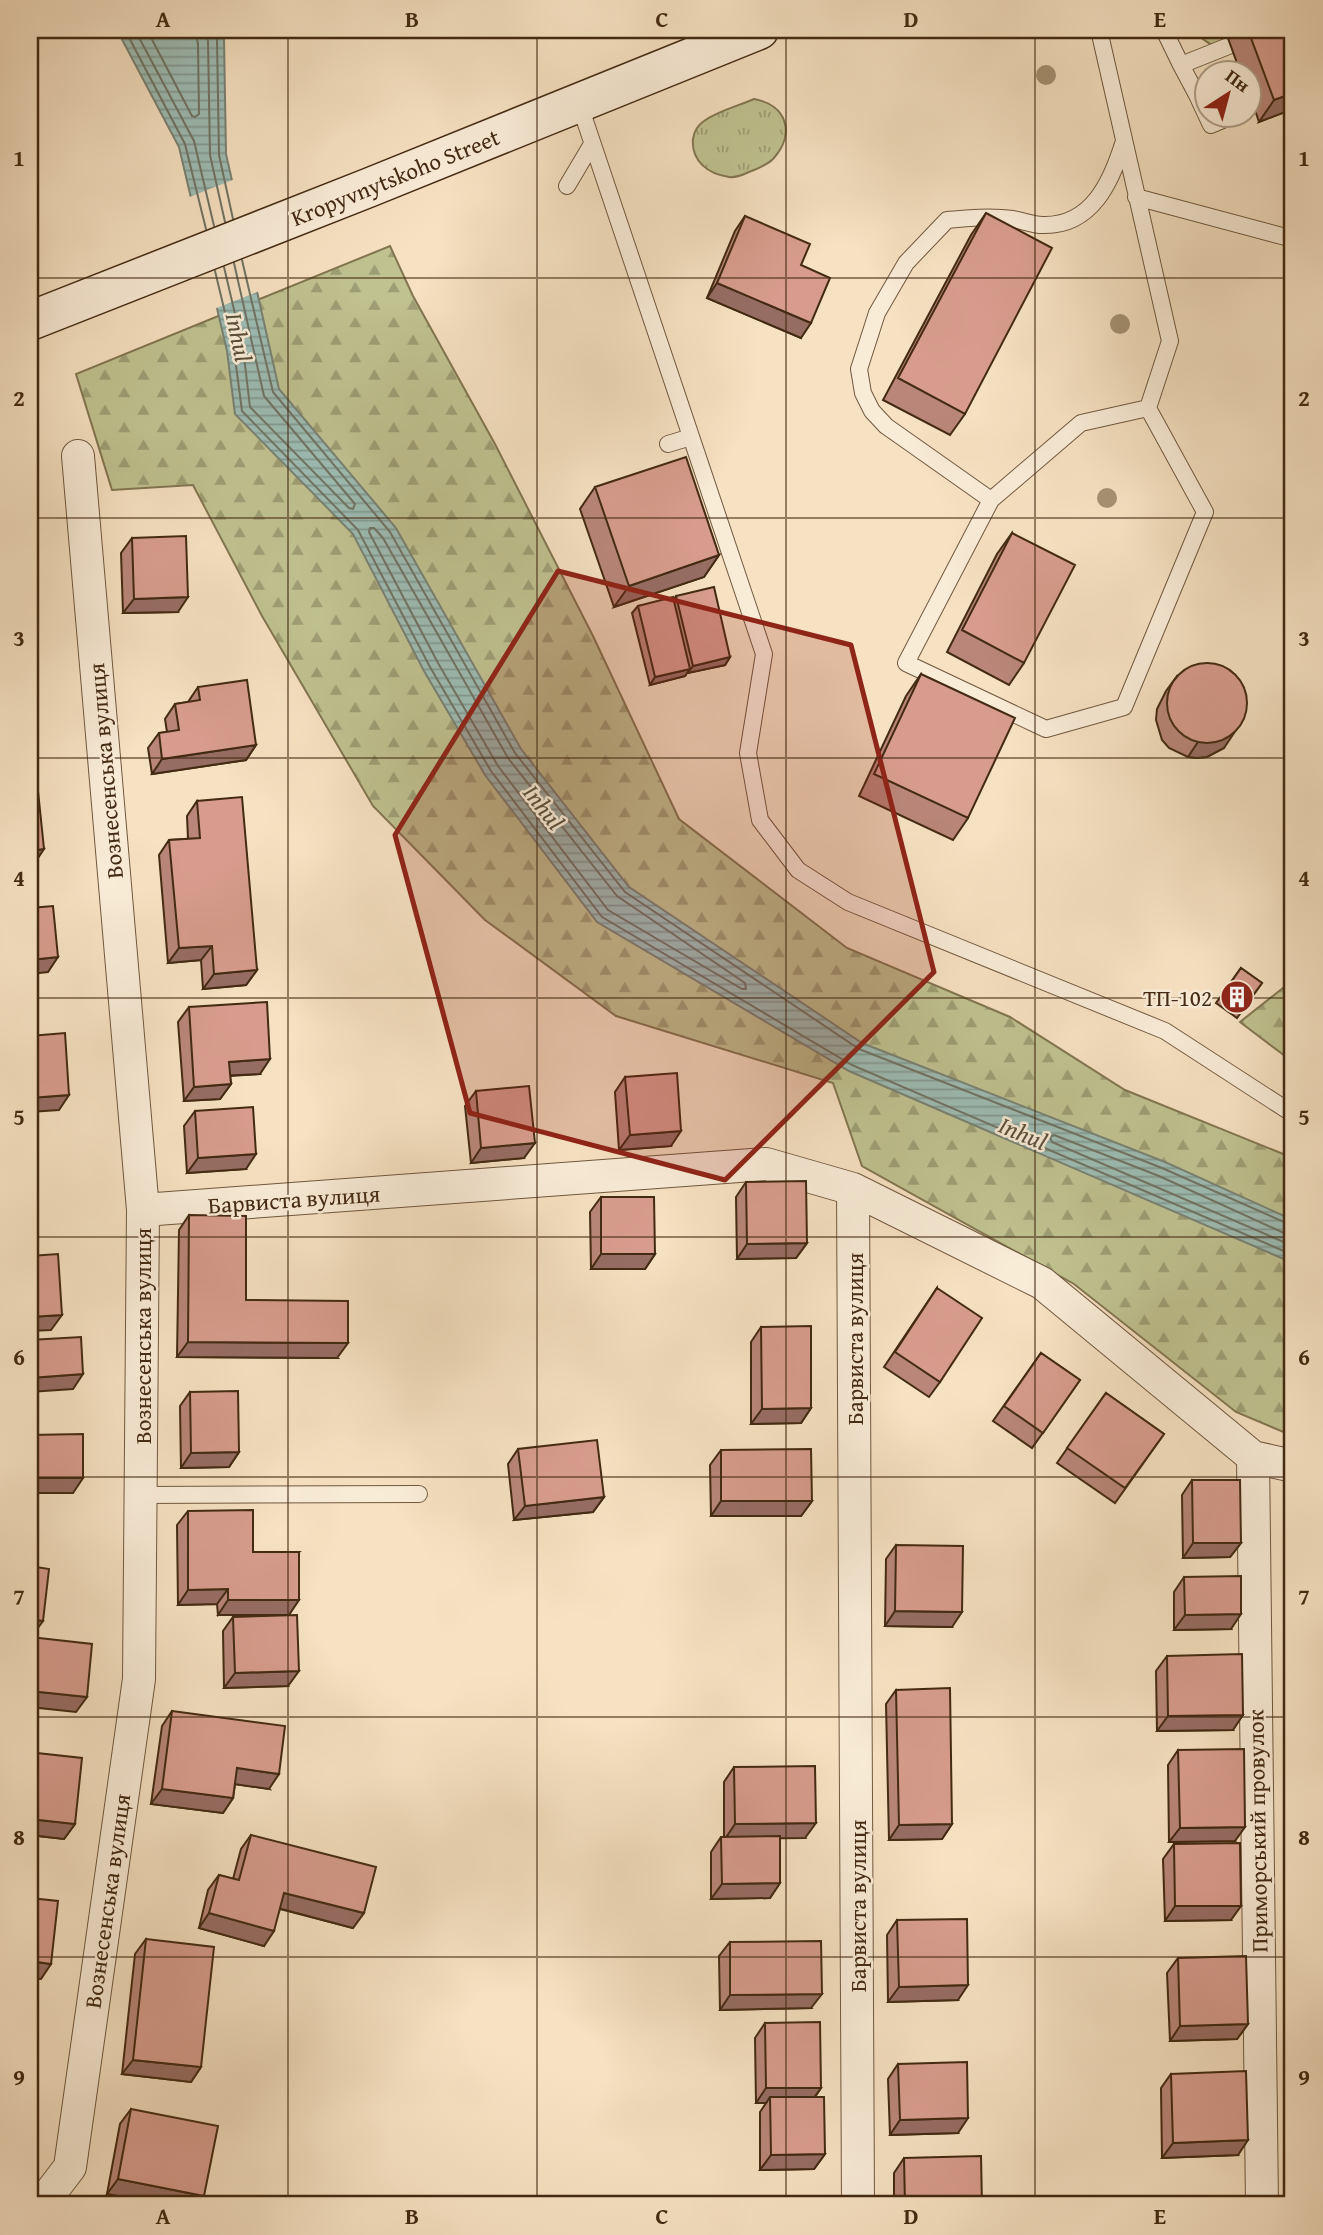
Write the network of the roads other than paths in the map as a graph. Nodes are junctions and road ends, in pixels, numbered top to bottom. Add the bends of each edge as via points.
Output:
1 (759, 30) edge
2 (1099, 30) edge
3 (1164, 30) edge
4 (1231, 45) dead end
5 (1181, 65) junction
6 (1194, 82) edge
7 (579, 103) junction
8 (1124, 142) junction
9 (592, 144) junction
10 (567, 186) dead end
11 (1136, 197) junction
12 (1293, 239) edge
13 (47, 314) edge
14 (1148, 408) junction
15 (691, 437) junction
16 (668, 444) dead end
17 (78, 456) dead end
18 (991, 500) junction
19 (1293, 1114) edge
20 (853, 1189) junction
21 (143, 1210) junction
22 (1253, 1457) junction
23 (1293, 1466) edge
24 (140, 1494) junction
25 (419, 1494) dead end
26 (41, 2205) edge
27 (858, 2205) edge
28 (1262, 2205) edge

1 - 7 main road, Kropyvnytskoho Street
2 - 8 lane
3 - 5 lane
4 - 5 lane
5 - 6 lane
7 - 9 lane
7 - 13 main road, Kropyvnytskoho Street
8 - 11 lane
8 - 18 lane via 1107,185 1094,203 1071,220 1045,226 990,217 947,220 906,263 877,313 859,369 872,411 886,426
9 - 10 lane
9 - 15 lane
11 - 12 lane
11 - 14 lane via 1170,341
14 - 18 lane via 1082,423
14 - 18 lane via 1205,512 1124,707 1046,729 906,663
15 - 16 lane
15 - 19 lane via 764,654 748,753 760,820 798,870 848,902 1166,1031
17 - 21 street, Вознесенська вулиця
20 - 21 street, Барвиста вулиця via 766,1164
20 - 22 street via 1042,1283
20 - 27 street, Барвиста вулиця
21 - 24 street, Вознесенська вулиця
22 - 23 street
22 - 28 street, Приморський провулок
24 - 25 lane
24 - 26 street, Вознесенська вулиця via 139,1679 70,2167

